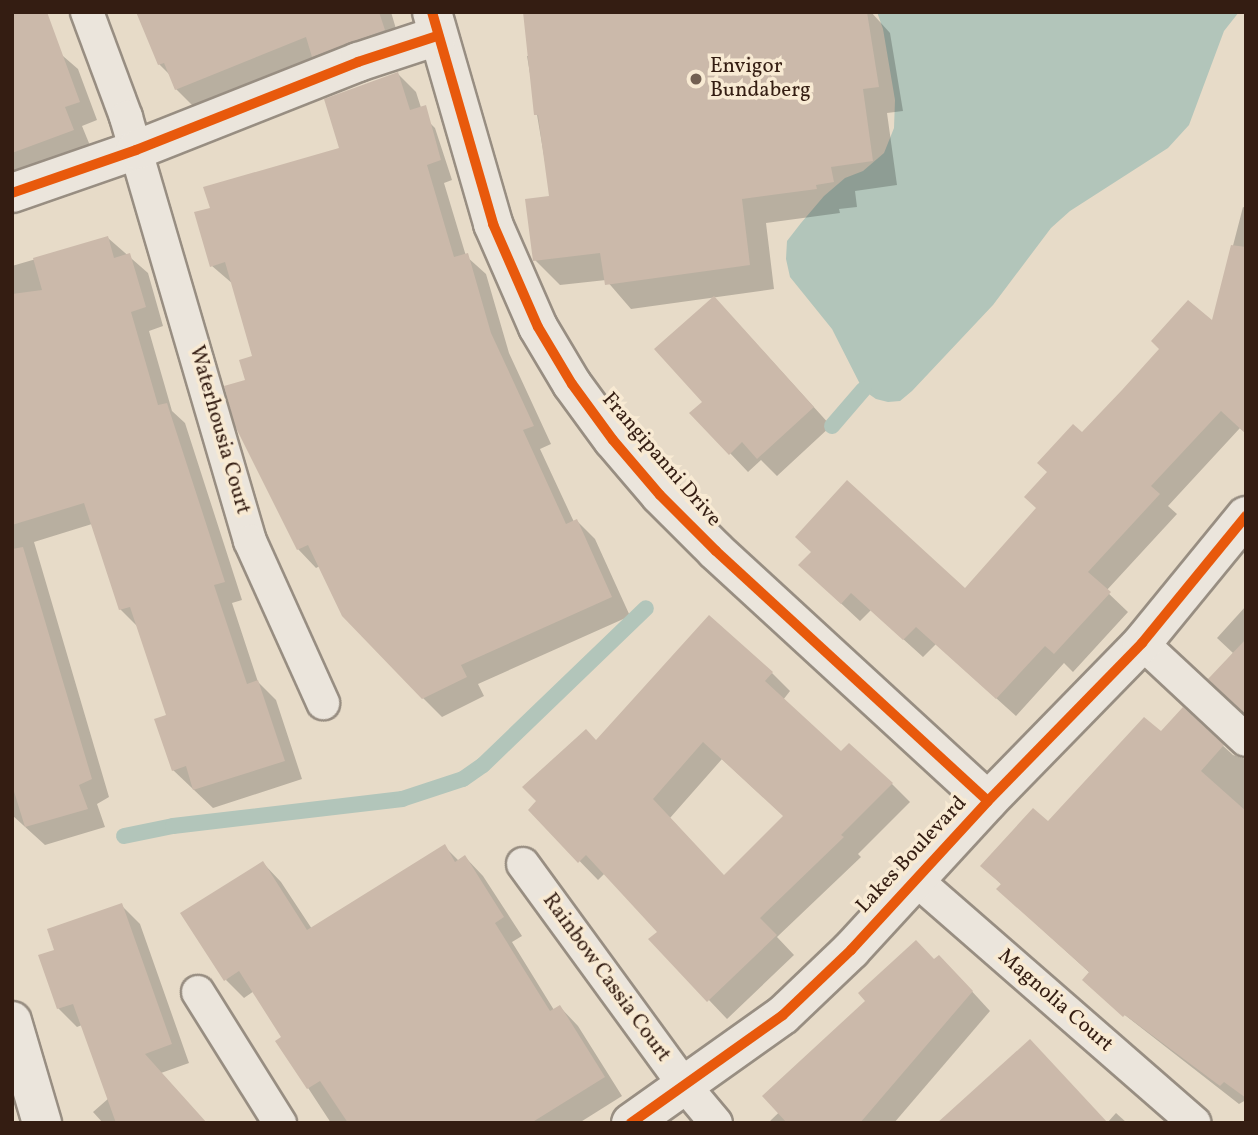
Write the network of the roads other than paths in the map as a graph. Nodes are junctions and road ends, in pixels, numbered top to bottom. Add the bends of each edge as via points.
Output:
1 (87, 12) edge
2 (434, 24) edge
3 (136, 150) junction
4 (12, 193) edge
5 (1246, 516) edge
6 (1142, 643) junction
7 (323, 703) dead end
8 (1246, 740) edge
9 (988, 801) junction
10 (523, 864) dead end
11 (915, 879) junction
12 (198, 992) dead end
13 (12, 1021) edge
14 (685, 1086) junction
15 (42, 1123) edge
16 (280, 1123) edge
17 (631, 1123) edge
18 (716, 1123) edge
19 (1195, 1123) edge

1 - 3 lane, Waterhousia Court
2 - 3 street via 345,67
2 - 9 street, Frangipanni Drive via 493,224 538,327 572,384 660,495
3 - 4 street
3 - 7 lane, Waterhousia Court via 250,541
5 - 6 street, Lakes Boulevard
6 - 8 lane
6 - 9 street, Lakes Boulevard
9 - 11 street, Lakes Boulevard
10 - 14 lane, Rainbow Cassia Court
11 - 14 street, Lakes Boulevard via 851,950 783,1015
11 - 19 lane, Magnolia Court
12 - 16 lane
13 - 15 street
14 - 17 street, Lakes Boulevard
14 - 18 lane, Rainbow Cassia Court

